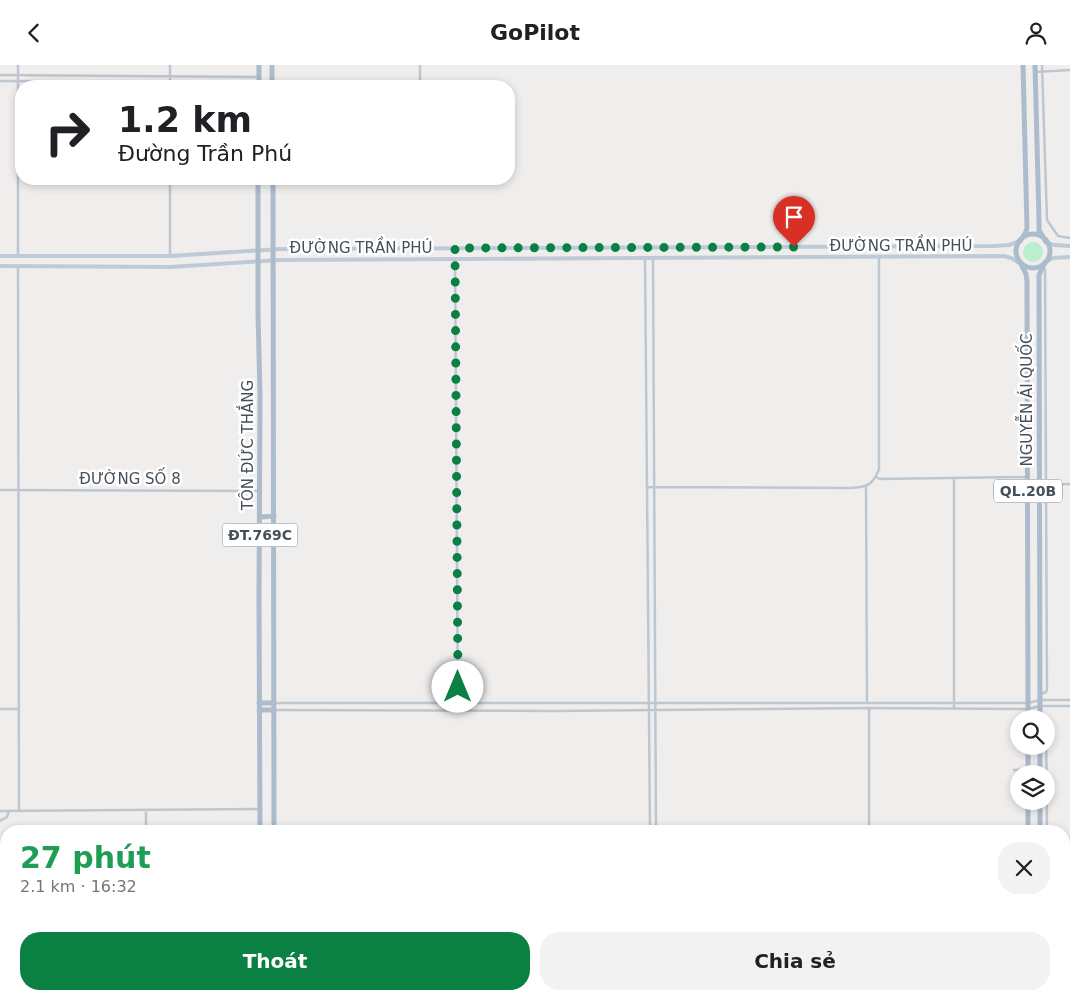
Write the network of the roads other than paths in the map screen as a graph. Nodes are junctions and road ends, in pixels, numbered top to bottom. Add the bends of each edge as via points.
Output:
1 (18, 65) edge
2 (170, 65) edge
3 (259, 65) edge
4 (272, 65) edge
5 (420, 65) edge
6 (1023, 65) edge
7 (1035, 65) edge
8 (1042, 65) edge
9 (1042, 70) junction
10 (1070, 70) edge
11 (1023, 72) junction
12 (1035, 72) junction
13 (0, 75) edge
14 (18, 75) junction
15 (170, 75) junction
16 (18, 80) edge
17 (170, 80) edge
18 (234, 80) edge
19 (259, 80) edge
20 (272, 80) edge
21 (420, 80) edge
22 (0, 81) edge
23 (15, 81) edge
24 (18, 185) edge
25 (170, 185) edge
26 (258, 185) edge
27 (273, 185) edge
28 (1070, 238) edge
29 (1020, 241) junction
30 (1046, 242) junction
31 (1070, 246) edge
32 (652, 247) junction
33 (844, 247) junction
34 (419, 248) junction
35 (455, 248) junction
36 (644, 248) junction
37 (273, 249) junction
38 (257, 250) junction
39 (0, 255) edge
40 (18, 255) junction
41 (170, 256) junction
42 (879, 257) junction
43 (1070, 257) edge
44 (645, 258) junction
45 (653, 258) junction
46 (844, 258) junction
47 (419, 259) junction
48 (455, 259) junction
49 (273, 260) junction
50 (258, 261) junction
51 (1045, 262) junction
52 (1022, 264) junction
53 (0, 266) edge
54 (18, 266) junction
55 (170, 267) junction
56 (1046, 269) dead end
57 (653, 367) junction
58 (646, 368) junction
59 (260, 394) junction
60 (274, 394) junction
61 (876, 477) junction
62 (1028, 477) junction
63 (954, 478) junction
64 (1046, 484) junction
65 (1070, 484) edge
66 (1039, 485) junction
67 (647, 487) junction
68 (654, 487) junction
69 (866, 487) junction
70 (0, 490) edge
71 (18, 490) junction
72 (260, 491) junction
73 (274, 516) junction
74 (261, 517) junction
75 (654, 592) junction
76 (648, 593) junction
77 (1040, 694) junction
78 (1070, 700) edge
79 (260, 703) junction
80 (273, 703) junction
81 (375, 703) junction
82 (555, 703) junction
83 (648, 703) junction
84 (655, 703) junction
85 (866, 703) junction
86 (954, 703) junction
87 (1040, 703) junction
88 (458, 704) junction
89 (1028, 706) junction
90 (1070, 706) edge
91 (868, 708) junction
92 (954, 708) junction
93 (0, 709) edge
94 (18, 709) junction
95 (259, 710) junction
96 (273, 710) junction
97 (374, 710) junction
98 (1028, 710) edge
99 (1040, 710) edge
100 (458, 711) junction
101 (555, 711) junction
102 (648, 711) junction
103 (655, 711) junction
104 (1046, 755) edge
105 (260, 809) junction
106 (146, 810) junction
107 (1028, 810) edge
108 (1040, 810) edge
109 (0, 811) edge
110 (9, 811) junction
111 (19, 811) junction
112 (0, 821) edge
113 (146, 825) edge
114 (260, 825) edge
115 (274, 825) edge
116 (650, 825) edge
117 (656, 825) edge
118 (869, 825) edge
119 (1028, 825) edge
120 (1040, 825) edge
121 (1047, 825) edge

1 - 14 street
2 - 15 street
3 - 19 main road
4 - 20 main road
5 - 21 street
6 - 11 main road
7 - 12 main road
8 - 9 street
9 - 10 street
9 - 12 street
9 - 28 street via 1047,220 1058,236
11 - 12 main road
11 - 29 main road via 1027,228
12 - 30 main road via 1039,229
13 - 14 street
14 - 15 street
14 - 16 street
15 - 17 street
15 - 18 street
22 - 23 street
24 - 40 street
25 - 41 street
26 - 38 main road, TÔN ĐỨC THẮNG / ĐT.769C
27 - 37 main road, TÔN ĐỨC THẮNG / ĐT.769C
29 - 30 main road via 1033,235
29 - 33 main road, ĐƯỜNG TRẦN PHÚ via 1000,246
29 - 52 main road via 1016,255
30 - 31 main road
30 - 51 main road via 1049,252
32 - 33 main road, ĐƯỜNG TRẦN PHÚ
32 - 36 main road, ĐƯỜNG TRẦN PHÚ
32 - 45 main road
33 - 46 main road
34 - 35 main road, ĐƯỜNG TRẦN PHÚ
34 - 37 main road, ĐƯỜNG TRẦN PHÚ
34 - 47 main road
35 - 36 main road, ĐƯỜNG TRẦN PHÚ
35 - 48 main road
36 - 44 main road
37 - 38 main road, ĐƯỜNG TRẦN PHÚ
37 - 49 main road, TÔN ĐỨC THẮNG / ĐT.769C
38 - 41 main road, ĐƯỜNG TRẦN PHÚ
38 - 50 main road, TÔN ĐỨC THẮNG / ĐT.769C
39 - 40 main road, ĐƯỜNG TRẦN PHÚ
40 - 41 main road, ĐƯỜNG TRẦN PHÚ
40 - 54 main road
41 - 55 main road
42 - 46 main road, ĐƯỜNG TRẦN PHÚ
42 - 52 main road, ĐƯỜNG TRẦN PHÚ via 1004,257
42 - 61 street via 879,469
43 - 51 main road
44 - 45 main road, ĐƯỜNG TRẦN PHÚ
44 - 48 main road, ĐƯỜNG TRẦN PHÚ
44 - 58 street
45 - 46 main road, ĐƯỜNG TRẦN PHÚ
45 - 57 street
47 - 48 main road, ĐƯỜNG TRẦN PHÚ
47 - 49 main road, ĐƯỜNG TRẦN PHÚ
48 - 88 street
49 - 50 main road, ĐƯỜNG TRẦN PHÚ
49 - 60 main road, TÔN ĐỨC THẮNG / ĐT.769C
50 - 55 main road, ĐƯỜNG TRẦN PHÚ
50 - 59 main road, TÔN ĐỨC THẮNG / ĐT.769C
51 - 52 main road via 1036,268
51 - 66 main road, NGUYỄN ÁI QUỐC / QL.20B via 1039,275
52 - 62 main road, NGUYỄN ÁI QUỐC / QL.20B via 1027,281
53 - 54 main road, ĐƯỜNG TRẦN PHÚ
54 - 55 main road, ĐƯỜNG TRẦN PHÚ
54 - 71 street
56 - 64 street
57 - 58 street
57 - 68 street
58 - 67 street
59 - 60 main road
59 - 72 main road, TÔN ĐỨC THẮNG / ĐT.769C
60 - 73 main road, TÔN ĐỨC THẮNG / ĐT.769C
61 - 63 street
61 - 69 street
62 - 63 street
62 - 89 main road, NGUYỄN ÁI QUỐC / QL.20B
63 - 86 street
64 - 65 street
64 - 66 street
64 - 77 street via 1047,689
66 - 77 main road, NGUYỄN ÁI QUỐC / QL.20B
67 - 68 street
67 - 76 street
68 - 69 street
68 - 75 street
69 - 85 street
70 - 71 street, ĐƯỜNG SỐ 8
71 - 72 street, ĐƯỜNG SỐ 8
71 - 94 street
72 - 74 main road, TÔN ĐỨC THẮNG / ĐT.769C
73 - 74 main road
73 - 80 main road, TÔN ĐỨC THẮNG / ĐT.769C
74 - 79 main road, TÔN ĐỨC THẮNG / ĐT.769C
75 - 76 street
75 - 84 street
76 - 83 street
77 - 87 main road, NGUYỄN ÁI QUỐC / QL.20B
78 - 87 street
79 - 80 main road
79 - 95 main road, TÔN ĐỨC THẮNG / ĐT.769C
80 - 81 street
80 - 96 main road, TÔN ĐỨC THẮNG / ĐT.769C
81 - 88 street
81 - 97 street
82 - 83 street
82 - 88 street
82 - 101 street
83 - 84 street
83 - 102 street
84 - 85 street
84 - 103 street
85 - 86 street
85 - 91 street
86 - 89 street
86 - 92 street
87 - 89 street
87 - 89 street
87 - 90 street
87 - 99 main road, NGUYỄN ÁI QUỐC / QL.20B
88 - 100 street
89 - 92 street
89 - 98 main road, NGUYỄN ÁI QUỐC / QL.20B
91 - 92 street
91 - 103 street
91 - 118 street
93 - 94 street
94 - 111 street
95 - 96 main road
95 - 105 main road, TÔN ĐỨC THẮNG / ĐT.769C
96 - 97 street
96 - 115 main road, TÔN ĐỨC THẮNG / ĐT.769C
97 - 100 street
100 - 101 street
101 - 102 street
102 - 103 street
102 - 116 street
103 - 117 street
104 - 121 street
105 - 106 street
105 - 114 main road, TÔN ĐỨC THẮNG / ĐT.769C
106 - 111 street
106 - 113 street
107 - 119 main road
108 - 120 main road
109 - 110 street
110 - 111 street
110 - 112 street via 7,817

